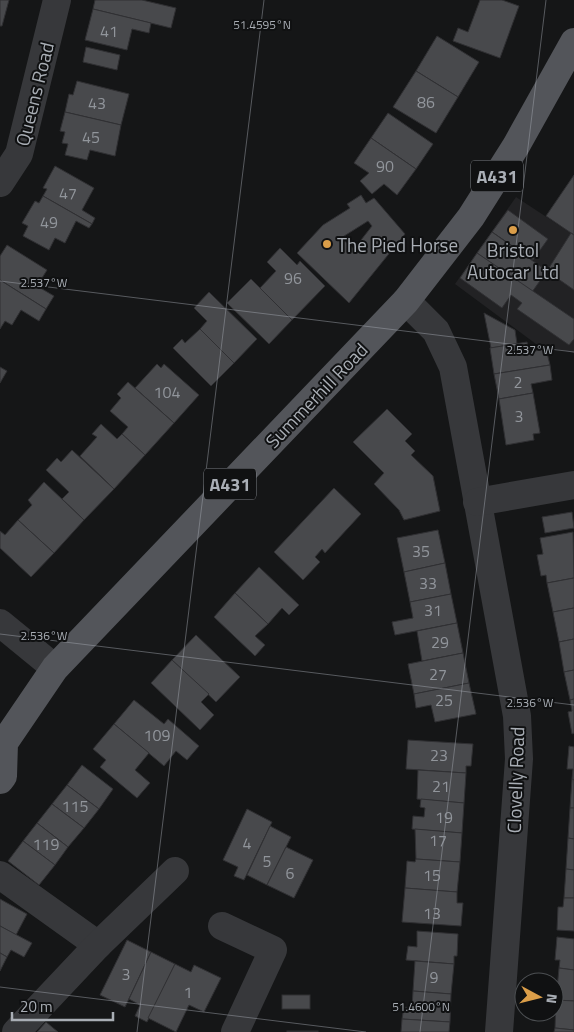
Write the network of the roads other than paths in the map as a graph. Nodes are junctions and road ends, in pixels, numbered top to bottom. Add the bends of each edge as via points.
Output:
1 (57, 0) edge
2 (574, 42) edge
3 (0, 183) edge
4 (406, 300) junction
5 (574, 485) edge
6 (478, 502) junction
7 (0, 623) edge
8 (55, 668) junction
9 (2, 744) edge
10 (0, 780) edge
11 (175, 871) dead end
12 (0, 874) edge
13 (222, 926) dead end
14 (98, 945) junction
15 (16, 1032) edge
16 (235, 1032) edge
17 (499, 1032) edge

1 - 3 street, Queens Road via 19,154
2 - 4 main road, Summerhill Road / A431 via 516,146 471,217
4 - 6 street, Clovelly Road via 436,331 453,367
4 - 8 main road, Summerhill Road / A431
5 - 6 street
6 - 17 street, Clovelly Road via 517,716 519,759
7 - 8 street
8 - 9 main road, Summerhill Road / A431
9 - 10 main road, Summerhill Road / A431
11 - 14 street
12 - 14 street
13 - 16 street via 273,950
14 - 15 street

